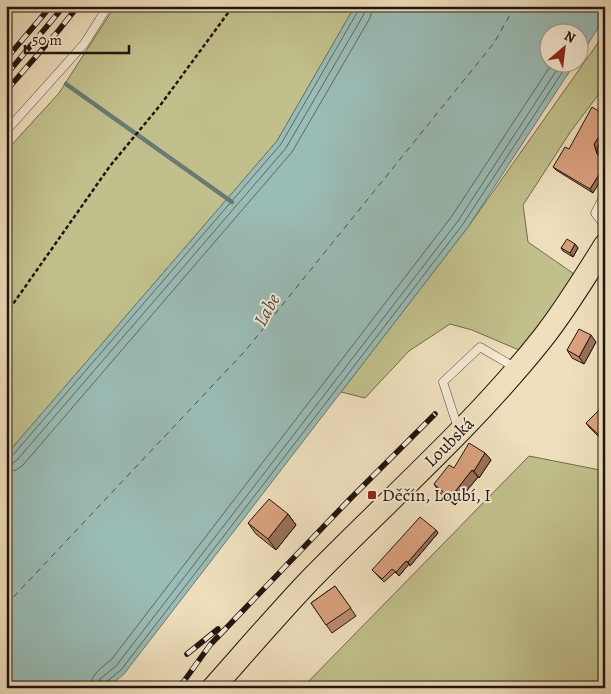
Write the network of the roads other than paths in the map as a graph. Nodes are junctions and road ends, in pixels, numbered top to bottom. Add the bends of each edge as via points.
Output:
1 (108, 6) edge
2 (6, 131) edge
3 (605, 145) edge
4 (605, 156) edge
5 (605, 194) edge
6 (605, 226) edge
7 (605, 245) edge
8 (518, 369) junction
9 (459, 432) junction
10 (213, 688) edge

1 - 2 lane via 84,44
3 - 4 lane via 602,149
5 - 6 lane via 595,213
7 - 8 main road, Loubská via 564,309
8 - 9 main road, Loubská
8 - 9 lane via 480,347 442,382
9 - 10 main road, Loubská via 309,582

